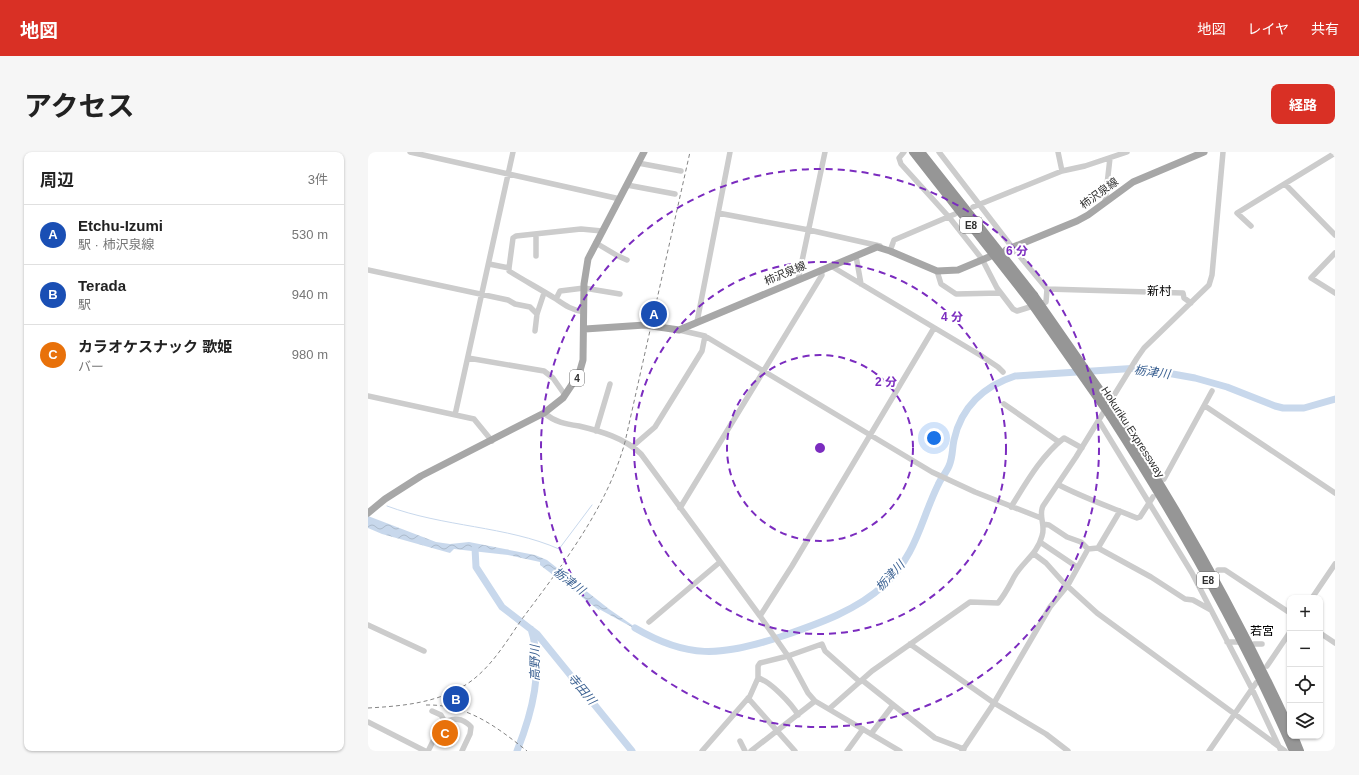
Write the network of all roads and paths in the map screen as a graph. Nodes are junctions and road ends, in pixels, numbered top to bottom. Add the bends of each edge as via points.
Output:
1 (410, 152) edge
2 (513, 152) edge
3 (644, 152) edge
4 (728, 152) edge
5 (825, 152) edge
6 (903, 152) edge
7 (916, 152) edge
8 (939, 152) edge
9 (1058, 152) edge
10 (1127, 152) edge
11 (1204, 152) edge
12 (1223, 152) edge
13 (1335, 153) edge
14 (1110, 158) junction
15 (638, 163) junction
16 (681, 171) dead end
17 (1062, 171) junction
18 (508, 174) junction
19 (1285, 184) junction
20 (627, 185) junction
21 (675, 194) dead end
22 (620, 199) junction
23 (1105, 202) junction
24 (980, 204) junction
25 (973, 207) dead end
26 (718, 213) junction
27 (955, 214) dead end
28 (949, 217) junction
29 (1251, 226) dead end
30 (809, 230) junction
31 (602, 231) junction
32 (536, 234) junction
33 (1335, 234) edge
34 (596, 243) junction
35 (881, 248) junction
36 (1009, 249) junction
37 (890, 251) junction
38 (1335, 253) edge
39 (536, 256) dead end
40 (856, 256) junction
41 (986, 258) junction
42 (628, 260) dead end
43 (489, 264) junction
44 (831, 266) junction
45 (509, 268) junction
46 (368, 270) edge
47 (821, 270) junction
48 (937, 271) junction
49 (798, 280) junction
50 (861, 284) junction
51 (584, 288) junction
52 (1047, 289) junction
53 (544, 293) junction
54 (1000, 293) junction
55 (620, 294) dead end
56 (1335, 294) edge
57 (481, 295) junction
58 (556, 299) junction
59 (1191, 303) junction
60 (584, 312) junction
61 (537, 314) junction
62 (650, 316) dead end
63 (697, 322) junction
64 (649, 326) junction
65 (934, 328) junction
66 (585, 329) junction
67 (679, 330) junction
68 (535, 331) dead end
69 (705, 336) junction
70 (468, 358) junction
71 (765, 372) junction
72 (1002, 372) dead end
73 (610, 384) dead end
74 (1212, 391) dead end
75 (565, 395) junction
76 (368, 396) edge
77 (1004, 404) dead end
78 (1205, 406) junction
79 (544, 413) junction
80 (1112, 413) junction
81 (455, 415) junction
82 (1099, 421) junction
83 (596, 431) junction
84 (870, 436) junction
85 (492, 441) junction
86 (1059, 442) junction
87 (633, 446) junction
88 (1082, 448) junction
89 (1164, 479) dead end
90 (1059, 485) junction
91 (1335, 493) edge
92 (1153, 497) dead end
93 (1150, 502) junction
94 (1011, 507) junction
95 (680, 508) junction
96 (1120, 511) junction
97 (368, 513) edge
98 (1042, 521) junction
99 (1040, 542) junction
100 (1098, 548) junction
101 (1088, 549) junction
102 (1034, 554) junction
103 (720, 562) junction
104 (1335, 564) edge
105 (1077, 567) junction
106 (1218, 570) dead end
107 (1068, 585) junction
108 (1314, 595) edge
109 (1211, 610) junction
110 (1287, 610) edge
111 (760, 616) junction
112 (649, 622) dead end
113 (368, 625) edge
114 (1323, 635) edge
115 (1287, 636) edge
116 (1228, 642) junction
117 (1238, 642) dead end
118 (1335, 643) edge
119 (910, 644) junction
120 (1254, 644) dead end
121 (1262, 644) dead end
122 (424, 651) dead end
123 (788, 656) junction
124 (1267, 666) dead end
125 (758, 678) junction
126 (861, 681) junction
127 (1256, 683) dead end
128 (1252, 689) junction
129 (748, 698) junction
130 (815, 701) junction
131 (994, 703) junction
132 (893, 705) junction
133 (829, 709) junction
134 (432, 711) dead end
135 (798, 715) junction
136 (1235, 716) junction
137 (448, 720) junction
138 (1287, 722) edge
139 (368, 723) edge
140 (863, 729) junction
141 (776, 731) junction
142 (871, 734) junction
143 (1295, 739) edge
144 (740, 741) dead end
145 (1280, 749) edge
146 (963, 750) edge
147 (425, 751) edge
148 (428, 751) edge
149 (462, 751) edge
150 (702, 751) edge
151 (745, 751) edge
152 (751, 751) edge
153 (795, 751) edge
154 (847, 751) edge
155 (900, 751) edge
156 (1068, 751) edge
157 (1209, 751) edge
158 (1285, 751) edge
159 (1293, 751) edge
160 (1300, 751) edge

1 - 18 street
2 - 18 street
3 - 15 main road, 4
4 - 26 street
5 - 30 street
6 - 28 street via 898,158 901,164
7 - 80 highway, Hokuriku Expressway / E8, bridge via 1031,297
8 - 24 street
9 - 17 street
10 - 14 street
11 - 23 main road, 柿沢泉線 via 1137,180
12 - 59 street via 1212,275 1209,285
13 - 19 street
14 - 17 street
14 - 23 street
15 - 16 street
15 - 20 main road, 4
17 - 24 street
18 - 22 street
18 - 43 street
19 - 29 street via 1237,213
19 - 33 street
20 - 21 street
20 - 22 main road, 4
22 - 31 main road, 4
23 - 36 main road, 柿沢泉線 via 1077,221
24 - 25 street
24 - 36 street
26 - 30 street
26 - 63 street
27 - 28 street
28 - 37 street via 894,240
28 - 41 street
30 - 35 street via 879,245
30 - 49 street
31 - 32 street via 581,229
31 - 34 main road, 4
32 - 39 street
32 - 45 street via 513,238
34 - 42 street
34 - 51 main road, 4 via 588,259
35 - 37 main road
35 - 40 main road, 柿沢泉線 via 877,247
36 - 52 street
37 - 48 main road
38 - 56 street via 1311,278
40 - 44 main road, 柿沢泉線
40 - 50 street
41 - 48 main road via 958,270
41 - 54 street
43 - 45 street
43 - 57 street
44 - 47 main road, 柿沢泉線
44 - 50 street
45 - 53 street via 509,271
46 - 57 street
47 - 49 main road, 柿沢泉線
47 - 71 street via 822,275
48 - 54 street via 941,284 956,294
49 - 63 main road, 柿沢泉線
50 - 65 street
51 - 55 street
51 - 58 street via 560,291
51 - 60 main road, 4
52 - 54 street via 1046,302 1018,311 1013,309
52 - 59 street via 1183,293 1184,298
53 - 58 street
53 - 61 street
57 - 61 street via 530,307
57 - 70 street
58 - 60 street via 571,309
59 - 82 street via 1136,358
60 - 66 main road, 4
61 - 68 street
62 - 64 street
63 - 67 main road, 柿沢泉線
64 - 66 main road
64 - 67 main road
65 - 72 street via 980,355
65 - 84 street
66 - 75 main road, 4 via 584,360 578,376
67 - 69 street
69 - 71 street
69 - 87 street via 702,351 655,427
70 - 75 street via 544,371 553,378
70 - 81 street
71 - 84 street
71 - 95 street
73 - 83 street
74 - 78 street
75 - 79 main road, 4
76 - 81 street
77 - 86 street
78 - 89 street
78 - 91 street
79 - 83 street via 560,423
79 - 85 main road, 4
80 - 138 highway, Hokuriku Expressway / E8 via 1167,494 1213,575
80 - 159 highway, Hokuriku Expressway / E8 via 1207,577
81 - 85 street via 474,419
82 - 88 street
82 - 93 street
83 - 87 street
84 - 94 street via 932,472
84 - 111 street
85 - 97 main road, 4 via 421,476
86 - 88 street via 1064,438
86 - 94 street via 1037,467
87 - 95 street
88 - 90 street
90 - 96 street via 1086,499
90 - 98 street via 1043,506
92 - 93 street
93 - 96 street via 1140,517
93 - 109 street via 1195,572
94 - 98 street
95 - 103 street
96 - 100 street
98 - 99 street via 1044,529
98 - 101 street via 1067,537 1081,542
99 - 102 street
99 - 105 street
100 - 101 street
100 - 109 street via 1185,599
101 - 105 street
102 - 107 street
102 - 119 street via 1015,576 1009,590 998,603 970,602
103 - 111 street
103 - 112 street
104 - 108 street
105 - 107 street
106 - 110 street via 1225,570
107 - 131 street via 1050,607
107 - 136 street via 1097,613
109 - 116 street
111 - 123 street
113 - 122 street
114 - 118 street
115 - 124 street
116 - 117 street
116 - 128 street
119 - 126 street
119 - 131 street
120 - 121 street
123 - 125 street via 760,663
123 - 126 street via 822,644 825,652
123 - 130 street
125 - 129 street
125 - 135 street via 788,701
126 - 132 street
126 - 133 street
127 - 128 street
128 - 136 street
128 - 145 street
129 - 141 street
129 - 150 street
130 - 133 street
130 - 135 street
131 - 146 street
131 - 156 street via 1046,734
132 - 142 street
132 - 146 street via 935,738
133 - 140 street
134 - 137 street
135 - 141 street
136 - 145 street
136 - 157 street
137 - 148 street via 441,726
137 - 149 street via 466,722 471,728
139 - 147 street
140 - 142 street
140 - 154 street
141 - 152 street
141 - 153 street
142 - 155 street
143 - 160 highway
144 - 151 street
145 - 158 street

